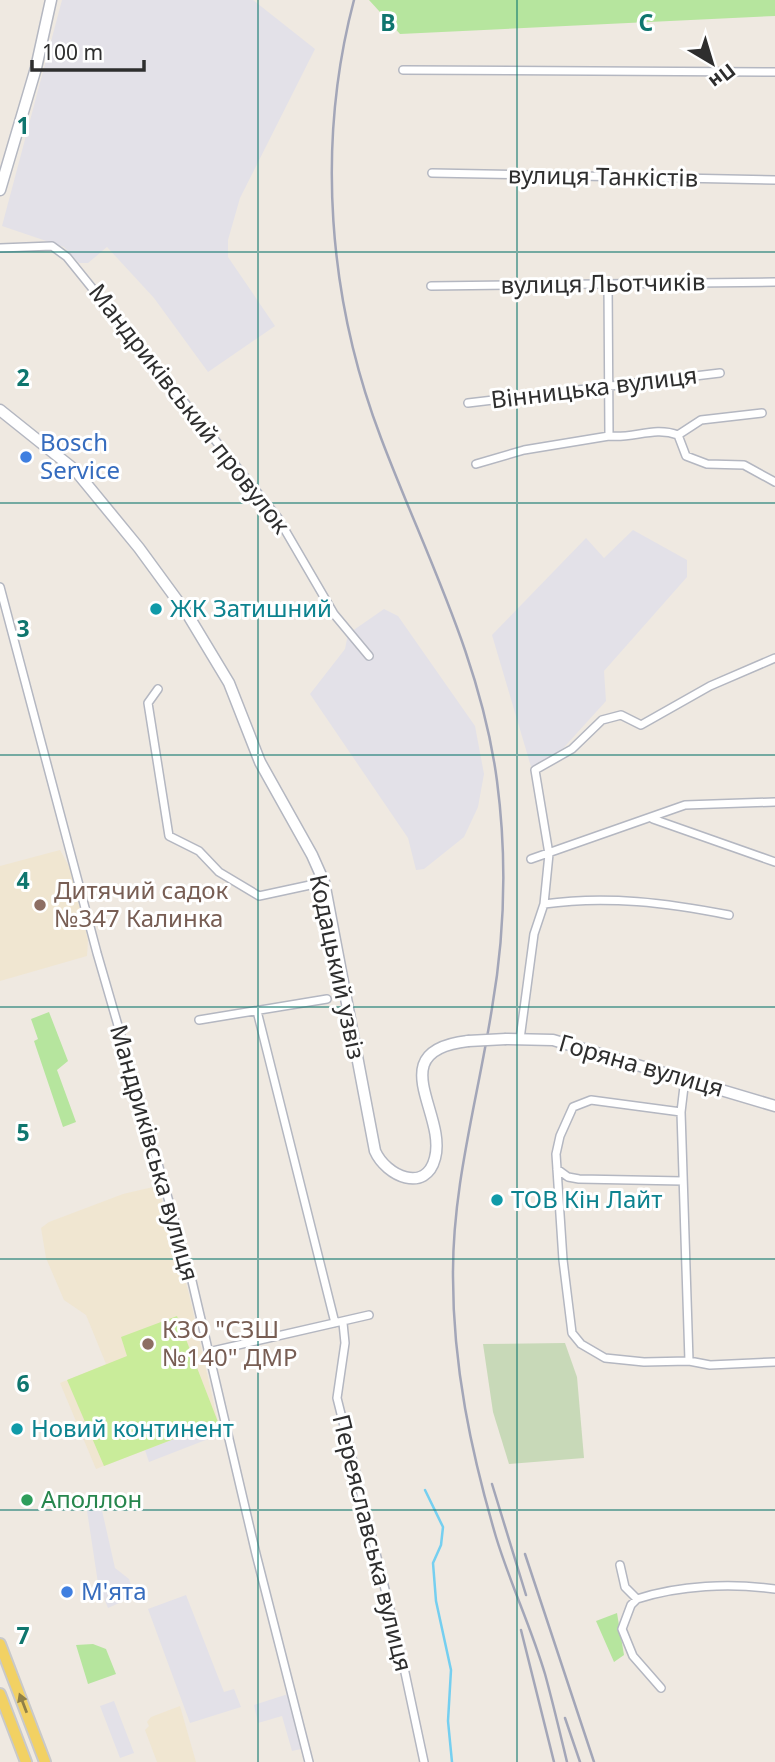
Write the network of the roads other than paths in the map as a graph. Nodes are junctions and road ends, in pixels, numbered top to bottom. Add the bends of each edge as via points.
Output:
1 (51, 0) edge
2 (403, 70) dead end
3 (775, 72) edge
4 (432, 173) dead end
5 (775, 180) edge
6 (0, 190) edge
7 (0, 248) edge
8 (607, 282) junction
9 (775, 282) edge
10 (430, 286) dead end
11 (720, 373) dead end
12 (608, 386) junction
13 (468, 403) dead end
14 (0, 410) edge
15 (762, 413) dead end
16 (678, 435) junction
17 (609, 436) junction
18 (476, 464) dead end
19 (775, 482) edge
20 (0, 587) edge
21 (369, 656) dead end
22 (775, 658) edge
23 (158, 688) dead end
24 (775, 802) edge
25 (652, 819) junction
26 (550, 854) junction
27 (531, 859) dead end
28 (775, 862) edge
29 (324, 883) junction
30 (544, 904) junction
31 (729, 915) dead end
32 (327, 999) dead end
33 (257, 1011) junction
34 (199, 1020) dead end
35 (506, 1039) joint
36 (520, 1039) junction
37 (685, 1078) junction
38 (775, 1106) edge
39 (681, 1112) junction
40 (557, 1169) junction
41 (683, 1181) junction
42 (369, 1315) dead end
43 (339, 1323) junction
44 (208, 1352) junction
45 (689, 1361) junction
46 (775, 1362) edge
47 (620, 1565) dead end
48 (775, 1589) edge
49 (637, 1599) junction
50 (0, 1644) edge
51 (661, 1688) dead end
52 (0, 1694) edge
53 (26, 1762) edge
54 (45, 1762) edge
55 (309, 1762) edge
56 (424, 1762) edge

1 - 6 street
2 - 3 street
4 - 5 street, вулиця Танкістів
7 - 21 street, Мандриківський провулок via 52,246 67,257 278,518 334,614
8 - 9 street, вулиця Льотчиків
8 - 10 street, вулиця Льотчиків
8 - 12 street
11 - 12 street, Вінницька вулиця
12 - 13 street, Вінницька вулиця
12 - 17 street
14 - 29 street, Кодацький узвіз via 75,470 188,615 225,676 260,762
15 - 16 street via 701,420
16 - 17 street via 665,430
16 - 19 street via 687,456 707,464 744,465
17 - 18 street via 524,450
20 - 44 street, Мандриківська вулиця
22 - 26 street via 710,686 641,725 621,715 602,720 572,749 535,770
23 - 29 street via 148,703 169,836 259,895
24 - 25 street via 685,805
25 - 26 street
25 - 28 street
26 - 27 street
26 - 30 street
29 - 35 street, Кодацький узвіз, bridge via 373,1140 380,1161 393,1174 410,1178 433,1165 436,1147 423,1094 423,1072 430,1056 441,1046
30 - 31 street via 603,899
30 - 36 street via 534,934
32 - 33 street
33 - 34 street
33 - 43 street, Переяславська вулиця
35 - 36 street, Горяна вулиця
36 - 37 street, Горяна вулиця via 553,1040
37 - 38 street, Горяна вулиця
37 - 39 street
39 - 40 street via 578,1102 560,1136
39 - 41 street
40 - 41 street via 579,1179
40 - 45 street via 572,1333 586,1349 605,1358
41 - 45 street
42 - 43 street
43 - 44 street
43 - 56 street, Переяславська вулиця via 345,1343 337,1398
44 - 55 street, Мандриківська вулиця
45 - 46 street via 710,1365
47 - 49 street via 625,1587
48 - 49 street via 691,1588
49 - 51 street via 622,1629 633,1656
54 -> 50 main road
52 - 53 main road

